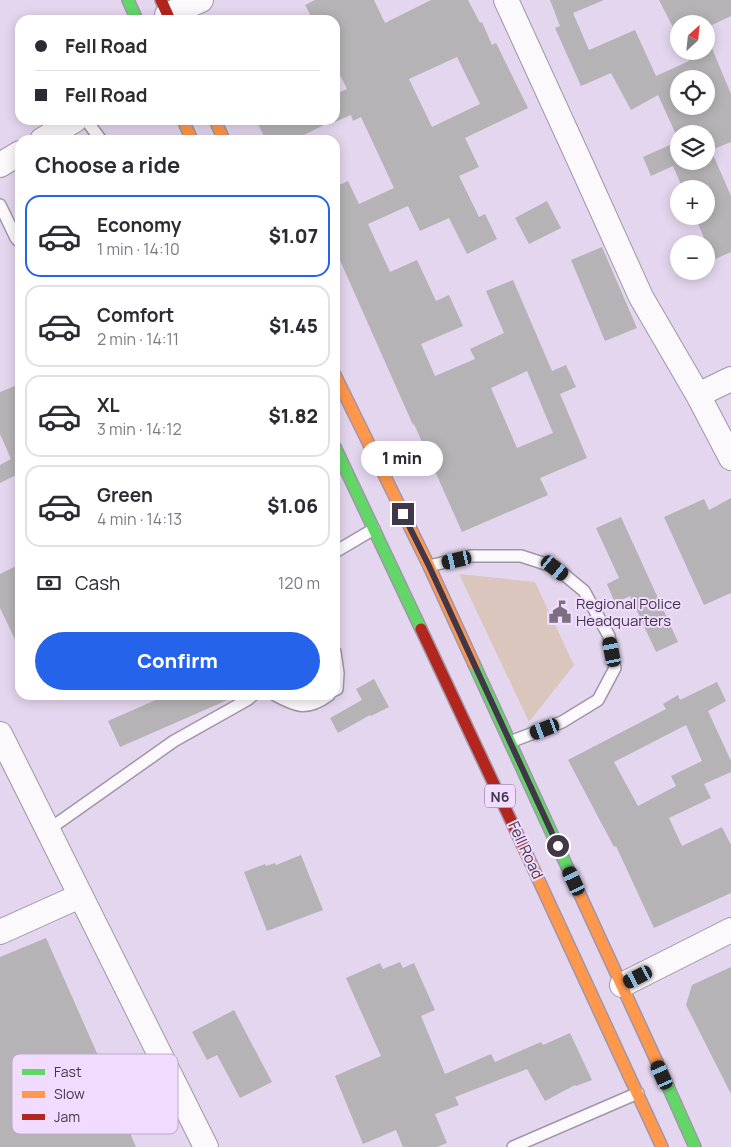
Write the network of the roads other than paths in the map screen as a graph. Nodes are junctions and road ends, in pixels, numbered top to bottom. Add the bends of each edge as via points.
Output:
1 (128, 0) edge
2 (201, 0) edge
3 (506, 0) edge
4 (166, 12) edge
5 (135, 15) edge
6 (67, 125) edge
7 (90, 125) edge
8 (50, 135) edge
9 (98, 135) edge
10 (15, 156) edge
11 (0, 166) edge
12 (0, 205) edge
13 (15, 236) edge
14 (731, 379) edge
15 (340, 385) edge
16 (698, 395) junction
17 (340, 458) edge
18 (731, 458) edge
19 (374, 529) junction
20 (340, 549) edge
21 (429, 566) junction
22 (247, 700) edge
23 (284, 700) edge
24 (322, 700) edge
25 (0, 734) edge
26 (510, 742) junction
27 (48, 830) junction
28 (80, 896) junction
29 (731, 930) edge
30 (0, 932) edge
31 (622, 985) junction
32 (159, 1054) edge
33 (178, 1091) edge
34 (638, 1093) junction
35 (206, 1147) edge
36 (513, 1147) edge
37 (662, 1147) edge
38 (695, 1147) edge

1 - 5 main road
2 - 4 street
3 - 16 street via 640,297
6 - 8 street
7 - 9 lane
10 - 11 street
12 - 13 lane
14 - 16 street
15 - 21 main road, Fell Road / N6
16 - 18 street
17 - 19 main road, Fell Road / N6
19 - 20 lane
19 - 34 main road, Fell Road / N6
21 - 26 main road, Fell Road / N6
21 - 26 lane via 471,556 522,556 555,568 584,591 609,636 616,668 598,700 562,722
22 - 27 lane via 174,741
23 - 24 lane via 302,707
25 - 27 street
26 - 31 main road, Fell Road / N6
27 - 28 street
28 - 30 street
28 - 32 street
29 - 31 street
31 - 38 main road, Fell Road / N6
33 - 35 street
34 - 36 lane
34 - 37 main road, Fell Road / N6

